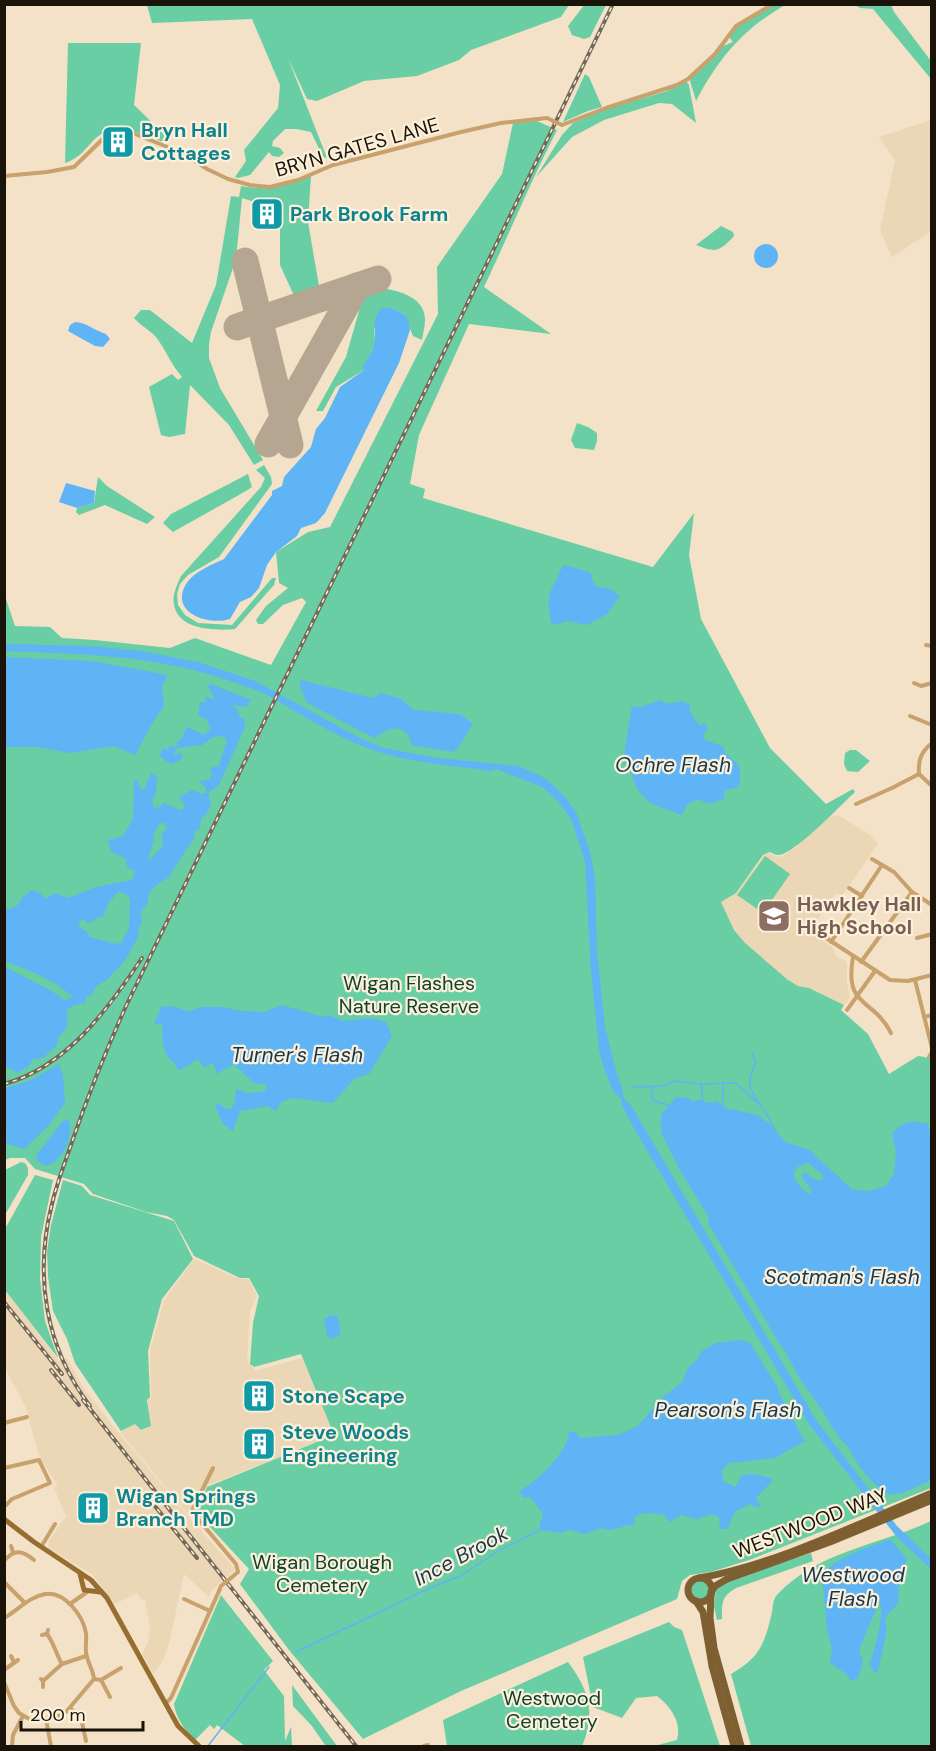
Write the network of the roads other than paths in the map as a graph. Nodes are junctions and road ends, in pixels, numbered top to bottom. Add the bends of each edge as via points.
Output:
1 (772, 4) edge
2 (4, 176) edge
3 (926, 645) dead end
4 (932, 646) edge
5 (914, 683) dead end
6 (932, 683) edge
7 (917, 713) dead end
8 (909, 716) dead end
9 (915, 718) junction
10 (932, 725) edge
11 (932, 743) edge
12 (919, 774) junction
13 (932, 786) edge
14 (856, 804) dead end
15 (872, 858) dead end
16 (882, 865) junction
17 (849, 888) dead end
18 (912, 892) junction
19 (862, 896) junction
20 (932, 905) edge
21 (814, 930) dead end
22 (932, 934) edge
23 (919, 939) dead end
24 (831, 942) junction
25 (853, 957) junction
26 (861, 962) junction
27 (875, 971) junction
28 (932, 975) edge
29 (915, 980) junction
30 (857, 998) junction
31 (848, 1010) dead end
32 (932, 1015) edge
33 (924, 1017) junction
34 (891, 1033) dead end
35 (931, 1052) edge
36 (27, 1417) dead end
37 (4, 1422) edge
38 (4, 1468) edge
39 (213, 1468) dead end
40 (932, 1493) edge
41 (932, 1500) edge
42 (6, 1508) edge
43 (896, 1511) junction
44 (4, 1519) edge
45 (872, 1522) junction
46 (55, 1524) dead end
47 (11, 1546) dead end
48 (41, 1547) junction
49 (13, 1552) junction
50 (33, 1560) dead end
51 (4, 1561) edge
52 (699, 1578) junction
53 (4, 1582) edge
54 (86, 1586) junction
55 (100, 1592) junction
56 (711, 1593) junction
57 (184, 1599) dead end
58 (696, 1601) junction
59 (25, 1603) junction
60 (70, 1604) junction
61 (210, 1611) junction
62 (4, 1618) edge
63 (46, 1633) dead end
64 (11, 1656) dead end
65 (86, 1656) junction
66 (62, 1664) junction
67 (122, 1666) dead end
68 (4, 1670) edge
69 (93, 1679) junction
70 (101, 1680) junction
71 (4, 1683) edge
72 (43, 1687) dead end
73 (7, 1697) edge
74 (110, 1697) dead end
75 (166, 1703) junction
76 (70, 1708) junction
77 (23, 1716) junction
78 (46, 1719) junction
79 (87, 1737) dead end
80 (12, 1746) edge
81 (51, 1746) edge
82 (199, 1746) edge
83 (734, 1746) edge
84 (741, 1746) edge

1 - 2 street, BRYN GATES LANE, bridge via 736,26 715,54 688,79 562,125 547,118 501,123 333,165 270,187 230,180 185,154 120,131 110,132 74,167
3 - 4 street
5 - 6 street
7 - 9 street
8 - 9 street
9 - 10 street
11 - 12 street via 920,757
12 - 13 street
12 - 14 street
15 - 16 street
16 - 18 street
16 - 19 street
17 - 19 street
18 - 20 street
18 - 26 street
19 - 24 street
21 - 24 street
22 - 23 street
24 - 25 street
25 - 26 street
25 - 30 street via 853,991
26 - 27 street
27 - 29 street via 894,981
27 - 30 street
28 - 29 street
29 - 33 street
30 - 31 street
30 - 34 street via 885,1021
32 - 33 street
33 - 35 street
36 - 37 street
38 - 42 street via 39,1460 50,1483 12,1499
39 - 61 street, bridge via 193,1513 238,1570 221,1586
40 - 43 highway, WESTWOOD WAY
41 - 43 highway, WESTWOOD WAY
43 - 45 highway, WESTWOOD WAY
44 - 48 main road
45 - 52 highway, WESTWOOD WAY via 771,1558
45 - 56 highway, WESTWOOD WAY via 803,1553 727,1579
46 - 48 street
47 - 49 street
48 - 54 main road via 77,1569
49 - 50 street via 30,1554
49 - 51 street
52 - 56 highway via 709,1582
52 - 58 highway via 689,1587 689,1594
53 - 59 street
54 - 55 main road
54 - 55 main road via 93,1581
54 - 60 street
55 - 75 main road
56 - 58 highway via 703,1601
56 - 84 highway via 714,1648
57 - 61 street
58 - 83 highway via 703,1612 712,1666
59 - 60 street via 49,1594
59 - 62 street
60 - 65 street via 86,1630
61 - 75 street
63 - 66 street
64 - 68 street via 16,1661
65 - 66 street
65 - 69 street
66 - 72 street via 42,1680
67 - 70 street
69 - 70 street
69 - 76 street
70 - 74 street
71 - 73 street
73 - 77 street
75 - 82 main road via 177,1726
76 - 78 street
76 - 79 street via 81,1718
77 - 78 street
77 - 80 street via 14,1731
78 - 81 street

